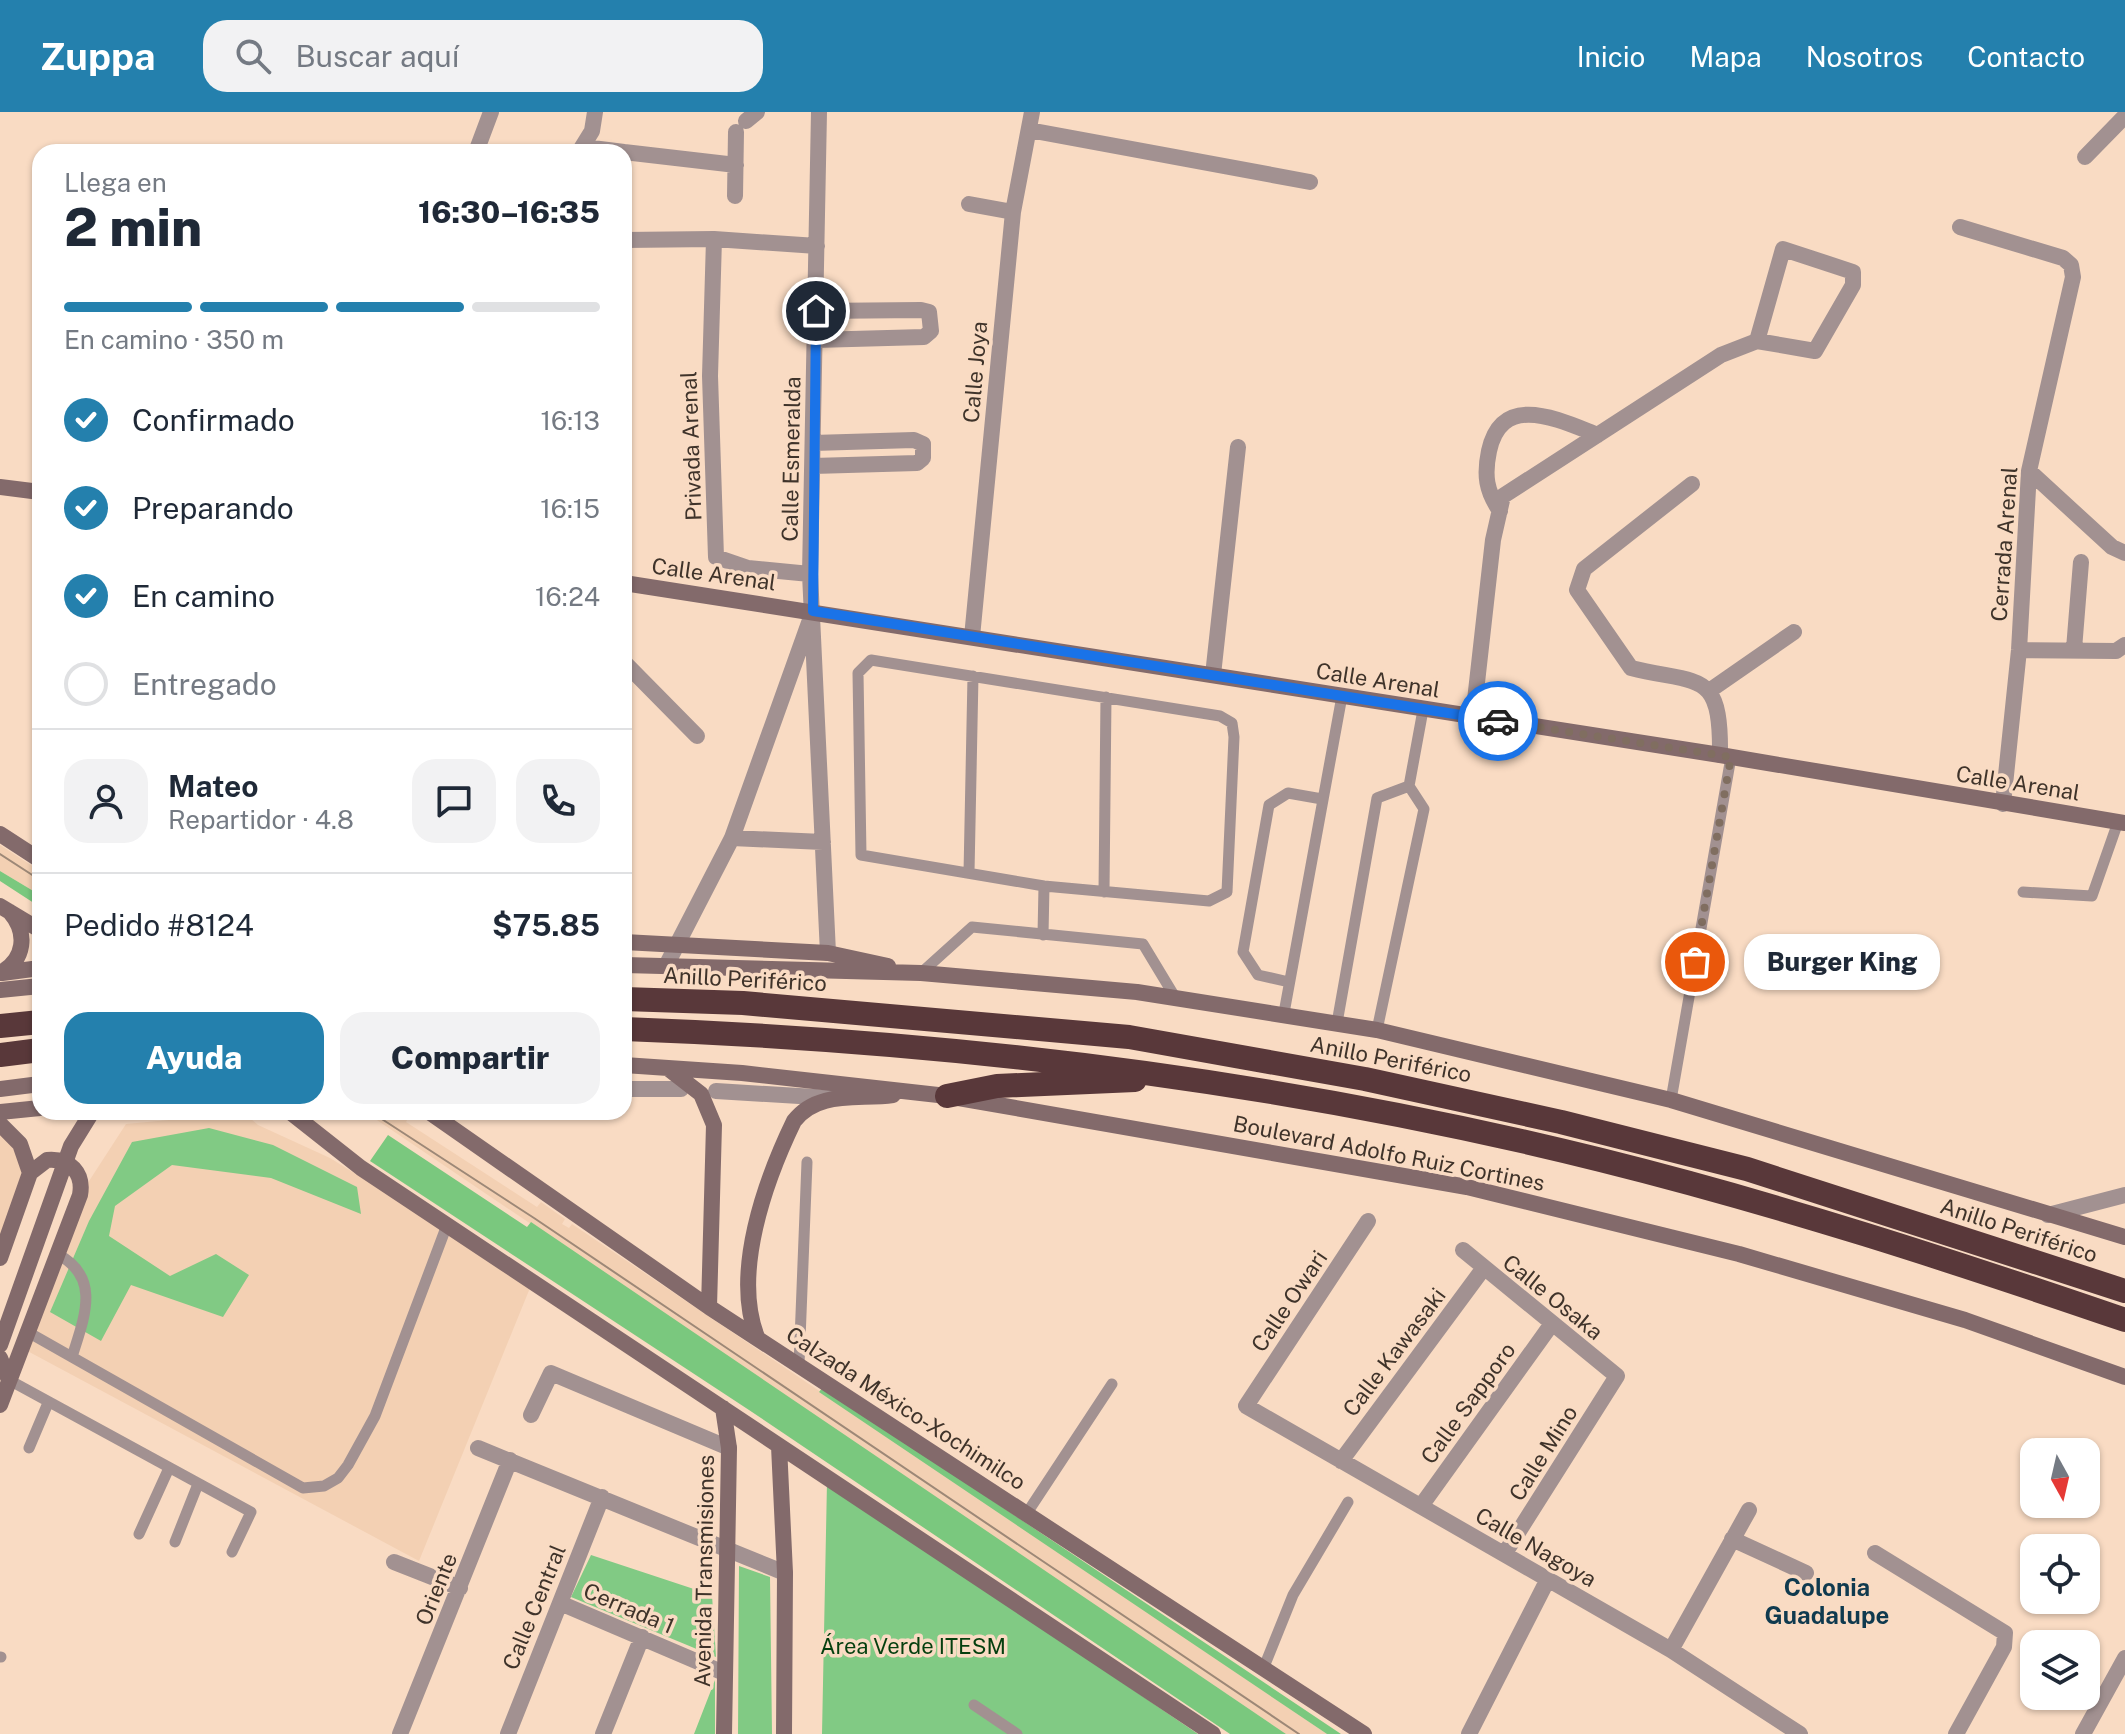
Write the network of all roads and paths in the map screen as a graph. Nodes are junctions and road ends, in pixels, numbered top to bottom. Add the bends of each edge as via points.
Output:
1 (491, 112) edge
2 (595, 112) edge
3 (1032, 112) edge
4 (818, 113) edge
5 (2125, 116) edge
6 (746, 122) edge
7 (1029, 130) junction
8 (479, 144) edge
9 (584, 144) edge
10 (632, 153) edge
11 (2085, 157) dead end
12 (736, 165) junction
13 (1310, 182) dead end
14 (735, 196) dead end
15 (969, 204) dead end
16 (1013, 212) junction
17 (1960, 227) dead end
18 (714, 239) junction
19 (632, 240) edge
20 (817, 246) junction
21 (816, 311) junction
22 (815, 340) junction
23 (1757, 341) junction
24 (1598, 435) junction
25 (813, 443) junction
26 (1238, 447) dead end
27 (813, 466) junction
28 (2029, 471) junction
29 (1692, 484) dead end
30 (0, 487) edge
31 (32, 491) edge
32 (1500, 511) junction
33 (2125, 553) edge
34 (2081, 562) dead end
35 (810, 574) junction
36 (632, 584) edge
37 (813, 611) junction
38 (1794, 632) dead end
39 (972, 637) junction
40 (2125, 645) edge
41 (2074, 649) junction
42 (2019, 650) junction
43 (632, 670) edge
44 (1213, 675) junction
45 (973, 676) junction
46 (1709, 691) junction
47 (1342, 696) junction
48 (1106, 697) junction
49 (1423, 710) junction
50 (1473, 718) junction
51 (697, 736) dead end
52 (1726, 756) junction
53 (1409, 786) junction
54 (1322, 799) junction
55 (2003, 804) junction
56 (2121, 822) edge
57 (0, 834) edge
58 (732, 838) junction
59 (823, 842) junction
60 (32, 855) edge
61 (969, 873) junction
62 (1044, 886) junction
63 (1104, 892) junction
64 (2023, 892) dead end
65 (5, 909) edge
66 (32, 925) edge
67 (1043, 935) junction
68 (632, 942) edge
69 (681, 942) junction
70 (828, 953) junction
71 (632, 965) edge
72 (666, 966) junction
73 (32, 969) edge
74 (0, 973) edge
75 (921, 973) junction
76 (1289, 982) junction
77 (32, 987) edge
78 (0, 990) edge
79 (1175, 997) junction
80 (632, 999) edge
81 (1284, 1013) junction
82 (32, 1023) edge
83 (1337, 1023) junction
84 (0, 1026) edge
85 (632, 1029) edge
86 (1377, 1030) junction
87 (32, 1051) edge
88 (0, 1055) edge
89 (632, 1065) edge
90 (661, 1066) junction
91 (1168, 1076) junction
92 (32, 1085) edge
93 (0, 1089) edge
94 (632, 1089) edge
95 (681, 1089) dead end
96 (716, 1091) dead end
97 (914, 1092) junction
98 (947, 1096) junction
99 (832, 1098) junction
100 (1671, 1100) junction
101 (32, 1109) edge
102 (0, 1112) edge
103 (87, 1120) edge
104 (300, 1120) edge
105 (440, 1120) edge
106 (0, 1124) edge
107 (807, 1162) dead end
108 (30, 1173) junction
109 (2125, 1195) edge
110 (2048, 1215) junction
111 (1368, 1221) dead end
112 (447, 1225) junction
113 (2125, 1237) edge
114 (1463, 1250) dead end
115 (57, 1254) junction
116 (0, 1258) edge
117 (1483, 1269) junction
118 (2125, 1291) edge
119 (709, 1307) junction
120 (2125, 1320) edge
121 (1551, 1325) junction
122 (26, 1331) junction
123 (757, 1337) junction
124 (0, 1345) edge
125 (72, 1357) junction
126 (0, 1358) edge
127 (799, 1365) junction
128 (1617, 1376) joint
129 (2125, 1377) edge
130 (9, 1380) junction
131 (1112, 1384) dead end
132 (48, 1403) junction
133 (0, 1405) edge
134 (1246, 1406) joint
135 (723, 1408) junction
136 (531, 1415) dead end
137 (779, 1446) junction
138 (29, 1448) dead end
139 (478, 1448) dead end
140 (729, 1448) junction
141 (510, 1460) junction
142 (1341, 1461) junction
143 (169, 1468) junction
144 (198, 1484) junction
145 (602, 1497) junction
146 (1348, 1502) dead end
147 (1421, 1506) junction
148 (1749, 1510) dead end
149 (1027, 1513) junction
150 (139, 1534) dead end
151 (1732, 1539) junction
152 (175, 1542) dead end
153 (729, 1551) junction
154 (232, 1552) dead end
155 (1505, 1553) junction
156 (1875, 1553) dead end
157 (394, 1562) dead end
158 (785, 1573) junction
159 (1806, 1573) dead end
160 (1548, 1579) junction
161 (460, 1588) junction
162 (560, 1603) junction
163 (642, 1637) junction
164 (1671, 1650) junction
165 (2125, 1658) edge
166 (1264, 1667) junction
167 (724, 1673) junction
168 (974, 1705) dead end
169 (1208, 1733) edge
170 (400, 1734) edge
171 (508, 1734) edge
172 (603, 1734) edge
173 (724, 1734) edge
174 (784, 1734) edge
175 (1017, 1734) edge
176 (1364, 1734) edge
177 (1469, 1734) edge
178 (1800, 1734) edge
179 (1956, 1734) edge
180 (2083, 1734) edge

1 - 8 street
2 - 9 street
3 - 7 street, Calle Joya
4 - 20 street, Calle Esmeralda
5 - 11 street
6 - 12 street
7 - 13 street
7 - 16 street, Calle Joya
10 - 12 street
12 - 14 street
15 - 16 street
16 - 39 street, Calle Joya
17 - 28 street, Cerrada Arenal via 2063,258 2071,265 2073,277
18 - 19 street
18 - 20 street
18 - 35 street, Privada Arenal via 710,376 716,557 748,568
20 - 21 street, Calle Esmeralda
21 - 22 street, Calle Esmeralda
21 - 22 street via 921,310 929,312 931,331 924,337
22 - 25 street, Calle Esmeralda
23 - 23 street via 1783,249 1853,272 1853,285 1815,351
23 - 24 street via 1721,355
24 - 32 street via 1503,496
24 - 32 street via 1547,415 1504,420 1493,433 1487,460 1487,492
25 - 27 street, Calle Esmeralda
25 - 27 street via 914,440 923,444 923,458 917,463
26 - 44 street
27 - 35 street, Calle Esmeralda
28 - 33 street
28 - 42 street, Cerrada Arenal
29 - 46 street via 1584,569 1577,590 1631,668 1692,679
30 - 31 main road
32 - 50 street
34 - 41 street
35 - 37 street, Calle Esmeralda
36 - 37 main road, Calle Arenal
37 - 39 main road, Calle Arenal
37 - 58 street, Calle Esmeralda
37 - 59 street, Calle Esmeralda
38 - 46 street
39 - 44 main road, Calle Arenal
40 - 41 street via 2116,651
41 - 42 street
42 - 55 street, Cerrada Arenal
43 - 51 street
44 - 47 main road, Calle Arenal
45 - 48 lane
45 - 61 lane
45 - 61 lane via 871,660 858,673 861,855
46 - 52 street
47 - 49 main road, Calle Arenal
47 - 54 lane
48 - 63 lane
48 - 63 lane via 1220,716 1232,723 1234,737 1227,892 1209,901
49 - 50 main road, Calle Arenal
49 - 53 lane
50 - 52 main road, Calle Arenal
52 - 55 main road, Calle Arenal
52 - 100 lane
53 - 83 lane via 1377,798
53 - 86 lane via 1424,809
54 - 76 lane
54 - 76 lane via 1288,793 1269,805 1245,937 1243,952 1258,975
55 - 56 main road, Calle Arenal
56 - 64 lane via 2092,896
57 - 60 main road
58 - 59 street
58 - 69 street, Calle Esmeralda
59 - 70 street, Calle Esmeralda
61 - 62 lane
62 - 63 lane
62 - 67 lane
65 - 66 main road
65 - 74 main road via 20,928 22,946 14,963
67 - 75 lane via 972,927
67 - 79 lane via 1143,944
68 - 69 main road
69 - 70 main road
69 - 72 street, Calle Esmeralda
70 - 75 main road
71 - 72 main road
72 - 75 main road
73 - 74 main road
75 - 79 main road
76 - 81 lane
77 - 78 main road
79 - 81 main road
80 - 118 highway, Anillo Periférico via 743,1003 1129,1037 1365,1079 1747,1169
81 - 83 main road
82 - 84 highway
83 - 86 main road
85 - 91 highway via 923,1047
86 - 100 main road
87 - 88 highway
89 - 90 main road, Boulevard Adolfo Ruiz Cortines
90 - 97 main road, Boulevard Adolfo Ruiz Cortines
90 - 119 main road via 684,1077 711,1114
91 - 98 highway via 1088,1085 997,1086
91 - 120 highway via 1396,1114 1627,1166
92 - 93 main road
94 - 95 street
96 - 99 street
97 - 98 main road, Boulevard Adolfo Ruiz Cortines
97 - 99 main road
98 - 129 main road, Boulevard Adolfo Ruiz Cortines via 1467,1187 1739,1254 1965,1320
99 - 123 main road via 813,1104 794,1121 756,1224 748,1285
100 - 110 main road
101 - 102 main road
103 - 124 main road, bridge via 71,1146
104 - 112 main road
105 - 119 main road, Calzada México-Xochimilco
106 - 108 main road via 20,1144
107 - 127 lane
108 - 115 main road via 47,1160 62,1161 81,1181
108 - 116 main road
109 - 110 street
110 - 113 main road
111 - 134 street, Calle Owari
112 - 125 lane via 375,1416 348,1465 324,1486 303,1488
112 - 135 main road
114 - 117 street, Calle Osaka
115 - 122 main road
115 - 125 lane via 82,1274 88,1289
117 - 121 street, Calle Osaka
117 - 142 street, Calle Kawasaki
119 - 123 main road, Calzada México-Xochimilco
121 - 128 street, Calle Osaka
121 - 147 street, Calle Sapporo
122 - 125 lane
122 - 130 main road
123 - 127 main road, Calzada México-Xochimilco
126 - 130 main road
127 - 149 main road, Calzada México-Xochimilco
128 - 155 street, Calle Mino
130 - 132 lane
130 - 133 main road
131 - 149 lane
132 - 138 lane
132 - 143 lane
134 - 142 street, Calle Nagoya
135 - 137 main road
135 - 140 main road, Avenida Transmisiones
136 - 140 street via 551,1373
137 - 158 main road
137 - 169 main road
139 - 141 street
140 - 153 main road, Avenida Transmisiones
141 - 145 street
141 - 161 street, Oriente
142 - 147 street, Calle Nagoya
143 - 144 lane
143 - 150 lane
144 - 152 lane
144 - 154 lane via 251,1512
145 - 153 street
145 - 162 street, Calle Central
146 - 166 lane via 1293,1595
147 - 155 street, Calle Nagoya
148 - 151 street
149 - 166 main road, Calzada México-Xochimilco
151 - 159 street
151 - 164 street
153 - 158 street
153 - 167 main road, Avenida Transmisiones
155 - 160 street, Calle Nagoya
156 - 179 street via 2005,1633 2004,1647
157 - 161 street
158 - 174 main road
160 - 164 street, Calle Nagoya
160 - 177 street
161 - 170 street, Oriente
162 - 163 street, Cerrada 1
162 - 171 street, Calle Central
163 - 167 street, Cerrada 1
163 - 172 street
164 - 178 street, Calle Nagoya
165 - 180 street
166 - 176 main road, Calzada México-Xochimilco
167 - 173 main road, Avenida Transmisiones
168 - 175 lane

